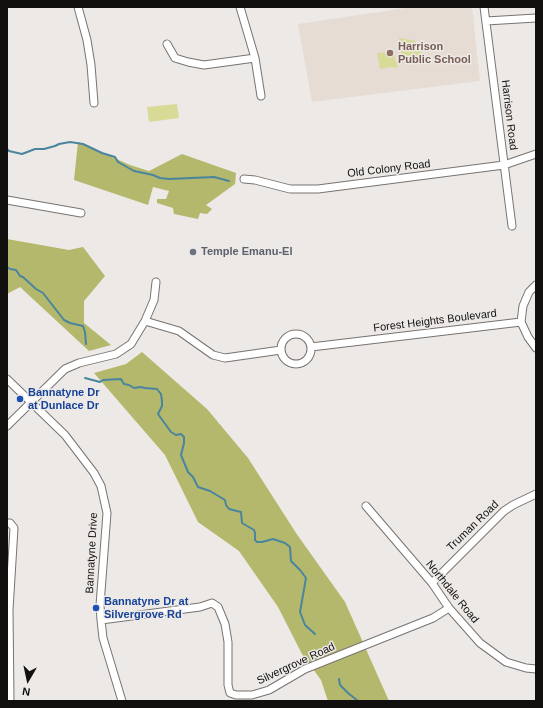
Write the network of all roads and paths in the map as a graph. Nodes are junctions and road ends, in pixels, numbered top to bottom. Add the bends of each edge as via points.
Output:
1 (78, 7) edge
2 (240, 7) edge
3 (484, 7) edge
4 (536, 18) edge
5 (486, 21) junction
6 (167, 44) dead end
7 (255, 58) junction
8 (261, 96) dead end
9 (94, 103) dead end
10 (536, 154) edge
11 (504, 165) junction
12 (244, 179) dead end
13 (7, 200) edge
14 (81, 213) dead end
15 (512, 226) dead end
16 (156, 282) dead end
17 (536, 284) edge
18 (145, 321) junction
19 (522, 322) junction
20 (311, 347) junction
21 (536, 348) edge
22 (281, 350) junction
23 (7, 379) edge
24 (31, 402) junction
25 (7, 426) edge
26 (536, 494) edge
27 (366, 506) dead end
28 (7, 523) edge
29 (432, 582) junction
30 (449, 608) junction
31 (101, 620) junction
32 (536, 669) edge
33 (10, 701) edge
34 (122, 701) edge

1 - 9 street via 87,40
2 - 7 street
3 - 5 street, Harrison Road
4 - 5 street
5 - 11 street, Harrison Road
6 - 7 street via 175,58 196,64
7 - 8 street
10 - 11 street, Old Colony Road
11 - 12 street, Old Colony Road via 318,189 290,189
11 - 15 street, Harrison Road
13 - 14 street
16 - 18 street via 154,300
17 - 19 street via 523,306
18 - 22 street via 179,331 213,355 225,358
18 - 24 street via 131,344 116,354 65,369
19 - 20 street, Forest Heights Boulevard
19 - 21 street via 528,338
20 - 22 street via 303,335 294,334 283,341
20 - 22 street via 309,357 298,364 288,361
23 - 24 street, Bannatyne Drive
24 - 25 street
24 - 31 street, Bannatyne Drive via 65,435 101,486 107,513
26 - 29 street, Truman Road via 513,504 498,516
27 - 29 street, Northdale Road
28 - 33 street via 14,528 10,610
29 - 30 street, Northdale Road
30 - 31 street, Silvergrove Road via 433,618 305,669 269,690 236,696 230,693 228,686 228,642 225,624 218,607 212,603 200,607
30 - 32 street, Northdale Road via 480,643 506,662
31 - 34 street, Bannatyne Drive via 103,638

